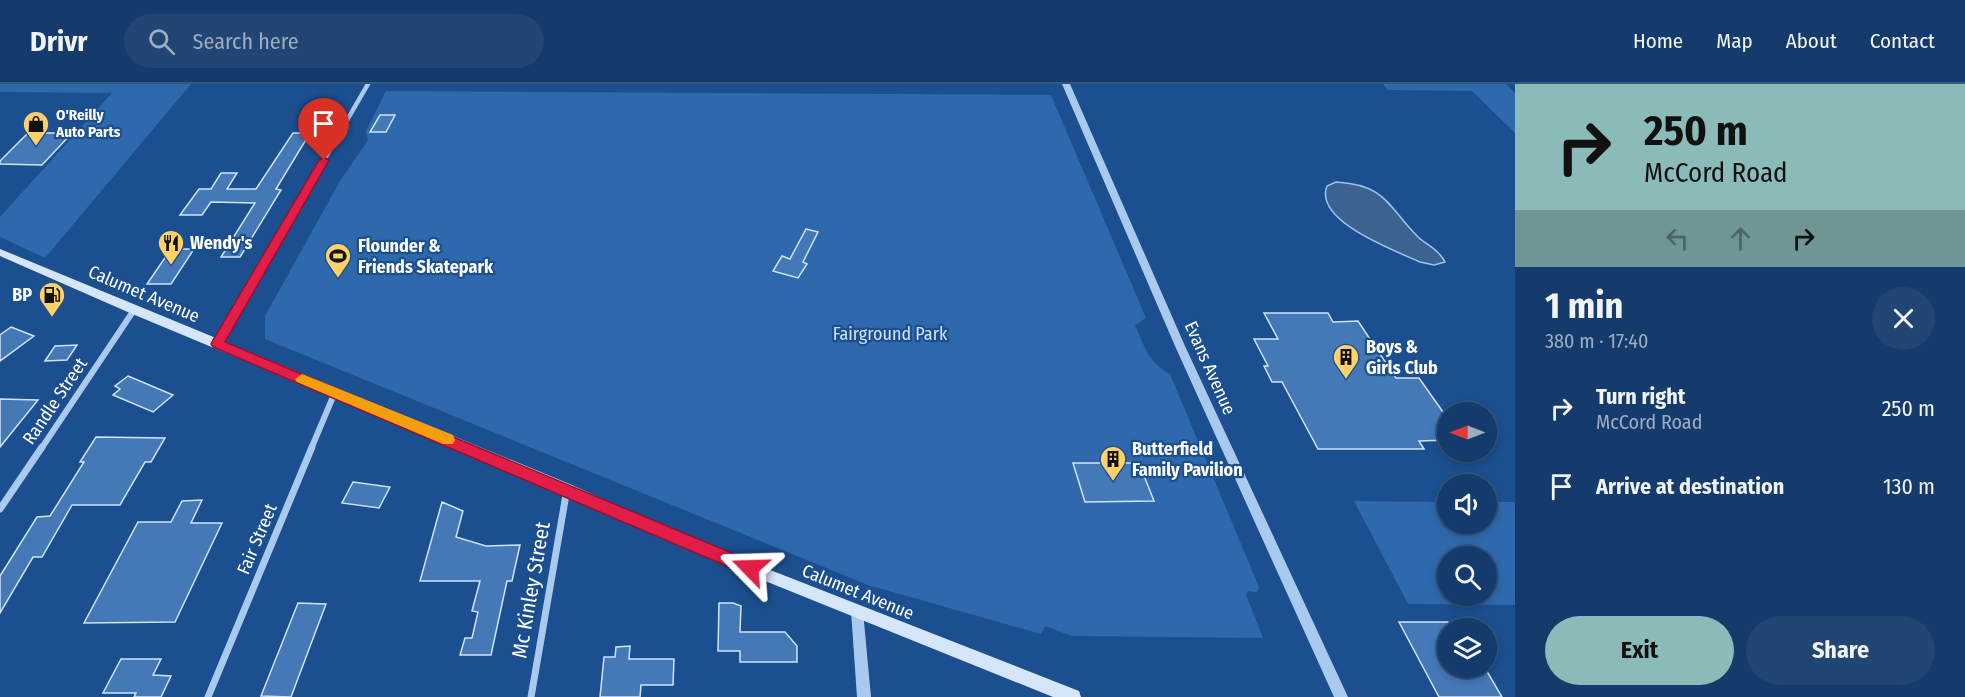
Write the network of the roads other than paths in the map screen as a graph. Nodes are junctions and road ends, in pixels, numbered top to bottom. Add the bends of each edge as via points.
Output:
1 (368, 84) edge
2 (1066, 84) edge
3 (0, 252) edge
4 (134, 310) junction
5 (218, 344) junction
6 (334, 392) junction
7 (567, 489) junction
8 (0, 509) edge
9 (857, 611) junction
10 (208, 697) edge
11 (531, 697) edge
12 (864, 697) edge
13 (1073, 697) edge
14 (1341, 697) edge

1 - 5 street
2 - 14 street, Evans Avenue via 1185,357
3 - 4 main road, Calumet Avenue
4 - 5 main road, Calumet Avenue
4 - 8 street, Randle Street
5 - 6 main road, Calumet Avenue
6 - 7 main road, Calumet Avenue
6 - 10 street, Fair Street
7 - 9 main road, Calumet Avenue via 686,543
7 - 11 street, Mc Kinley Street
9 - 12 street
9 - 13 main road, Calumet Avenue

